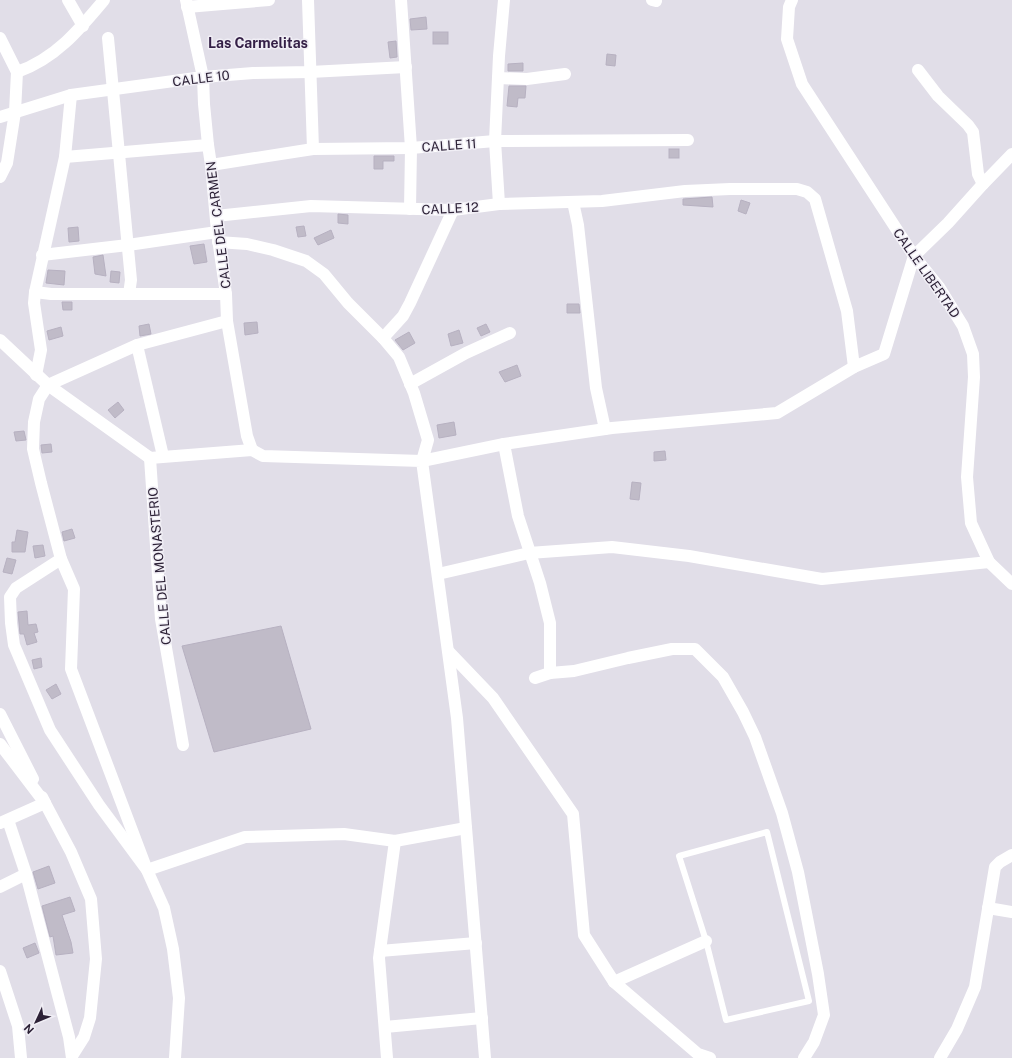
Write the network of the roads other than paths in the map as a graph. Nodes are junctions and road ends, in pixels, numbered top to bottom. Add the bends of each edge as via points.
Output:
1 (68, 0) edge
2 (104, 0) edge
3 (269, 0) edge
4 (308, 0) edge
5 (400, 0) edge
6 (504, 0) edge
7 (792, 0) edge
8 (187, 4) edge
9 (83, 26) junction
10 (0, 38) edge
11 (108, 38) dead end
12 (406, 67) junction
13 (918, 70) dead end
14 (17, 72) junction
15 (310, 72) junction
16 (564, 74) dead end
17 (203, 77) junction
18 (498, 78) junction
19 (113, 89) junction
20 (71, 95) junction
21 (15, 112) junction
22 (0, 117) edge
23 (688, 140) dead end
24 (495, 141) junction
25 (208, 145) junction
26 (411, 148) junction
27 (313, 149) junction
28 (118, 152) junction
29 (1012, 154) edge
30 (65, 156) junction
31 (211, 165) junction
32 (0, 177) edge
33 (983, 184) junction
34 (573, 202) junction
35 (499, 204) junction
36 (410, 209) junction
37 (453, 210) junction
38 (216, 216) junction
39 (217, 237) junction
40 (128, 245) junction
41 (42, 255) junction
42 (914, 256) junction
43 (35, 292) junction
44 (129, 294) junction
45 (226, 294) junction
46 (227, 321) junction
47 (510, 333) dead end
48 (383, 338) junction
49 (0, 340) edge
50 (137, 345) junction
51 (854, 367) junction
52 (36, 375) junction
53 (410, 384) junction
54 (48, 385) junction
55 (605, 429) junction
56 (504, 444) junction
57 (252, 450) junction
58 (163, 456) junction
59 (150, 458) junction
60 (422, 461) junction
61 (529, 553) junction
62 (61, 559) junction
63 (989, 562) junction
64 (438, 574) junction
65 (1012, 584) edge
66 (449, 652) junction
67 (550, 673) junction
68 (535, 678) dead end
69 (0, 714) edge
70 (0, 744) edge
71 (183, 745) dead end
72 (45, 803) junction
73 (4, 821) edge
74 (466, 828) junction
75 (395, 841) junction
76 (1012, 855) edge
77 (147, 870) junction
78 (26, 874) junction
79 (0, 887) edge
80 (988, 908) junction
81 (1012, 912) edge
82 (706, 941) junction
83 (476, 943) junction
84 (380, 951) junction
85 (0, 971) edge
86 (614, 982) junction
87 (482, 1018) junction
88 (385, 1027) junction
89 (699, 1056) edge
90 (72, 1057) edge
91 (21, 1058) edge
92 (175, 1058) edge
93 (388, 1058) edge
94 (485, 1058) edge
95 (710, 1058) edge
96 (804, 1058) edge
97 (940, 1058) edge

1 - 9 street
2 - 9 street
3 - 8 street
4 - 15 street
5 - 12 street
6 - 18 street
7 - 42 street, CALLE LIBERTAD via 788,39 802,84
8 - 17 street, CALLE DEL CARMEN
9 - 14 street via 52,54
10 - 14 street
11 - 19 street
12 - 15 street, CALLE 10
12 - 26 street
13 - 33 street via 938,96 973,132 978,174
14 - 21 street
15 - 17 street, CALLE 10
15 - 27 street
16 - 18 street via 527,79
17 - 19 street, CALLE 10
17 - 25 street, CALLE DEL CARMEN
18 - 24 street
19 - 20 street, CALLE 10
19 - 28 street
20 - 21 street, CALLE 10
20 - 30 street
21 - 22 street, CALLE 10
21 - 32 street via 7,163
23 - 24 street, CALLE 11
24 - 26 street, CALLE 11
24 - 35 street
25 - 28 street
25 - 31 street, CALLE DEL CARMEN
26 - 27 street, CALLE 11
26 - 36 street
27 - 31 street, CALLE 11
28 - 30 street
28 - 40 street
29 - 33 street
30 - 41 street
31 - 38 street, CALLE DEL CARMEN
33 - 42 street
34 - 35 street, CALLE 12
34 - 51 street, CALLE 12 via 730,189 807,192 815,199 847,311
34 - 55 street via 578,225 596,388
35 - 37 street, CALLE 12
36 - 37 street, CALLE 12
36 - 38 street, CALLE 12 via 311,206
37 - 48 street via 404,316
38 - 39 street, CALLE DEL CARMEN
39 - 40 street
39 - 45 street, CALLE DEL CARMEN
39 - 48 street via 273,250 306,261 324,274 348,303
40 - 41 street
40 - 44 street via 131,280
41 - 43 street
42 - 51 street via 884,354
42 - 63 street, CALLE LIBERTAD via 939,287 963,326 973,354 974,377 967,477 972,523
43 - 44 street
43 - 52 street via 34,303 41,350
44 - 45 street
45 - 46 street, CALLE DEL CARMEN
46 - 50 street
46 - 57 street, CALLE DEL CARMEN via 247,436
47 - 53 street via 466,353
48 - 53 street via 399,357
49 - 52 street
50 - 54 street
50 - 58 street
51 - 55 street via 777,414
52 - 54 street
53 - 60 street via 428,440
54 - 59 street
54 - 62 street via 39,399 34,422 33,449
55 - 56 street
56 - 60 street
56 - 61 street via 518,516
57 - 58 street
57 - 60 street via 262,456
58 - 59 street
59 - 71 street, CALLE DEL MONASTERIO via 161,619
60 - 64 street
61 - 63 street via 612,547 689,556 822,579
61 - 64 street
61 - 67 street via 550,623
62 - 77 street via 74,589 71,668
62 - 77 street via 16,588 10,597 14,645 50,730 99,805
63 - 65 street, CALLE LIBERTAD
64 - 66 street
66 - 74 street
66 - 86 street via 493,698 573,814 584,936
67 - 68 street
67 - 96 street via 574,671 672,649 694,649 723,677 755,737 782,813 798,872 824,1015 814,1042
69 - 72 street
70 - 72 street
72 - 73 street
72 - 90 street via 71,852 91,899 96,958 90,1018 84,1037
73 - 78 street
74 - 75 street
74 - 83 street
75 - 77 street via 344,834 245,837
75 - 84 street
76 - 80 street via 995,867
77 - 92 street via 164,908 173,949 179,998
78 - 79 street
78 - 90 street
80 - 81 street
80 - 97 street via 975,987 957,1029
82 - 82 lane via 726,1020 809,1001 766,832 679,856
82 - 86 street
83 - 84 street
83 - 87 street
84 - 88 street
85 - 91 street via 18,1026
86 - 89 street
87 - 88 street
87 - 94 street
88 - 93 street
89 - 95 street

